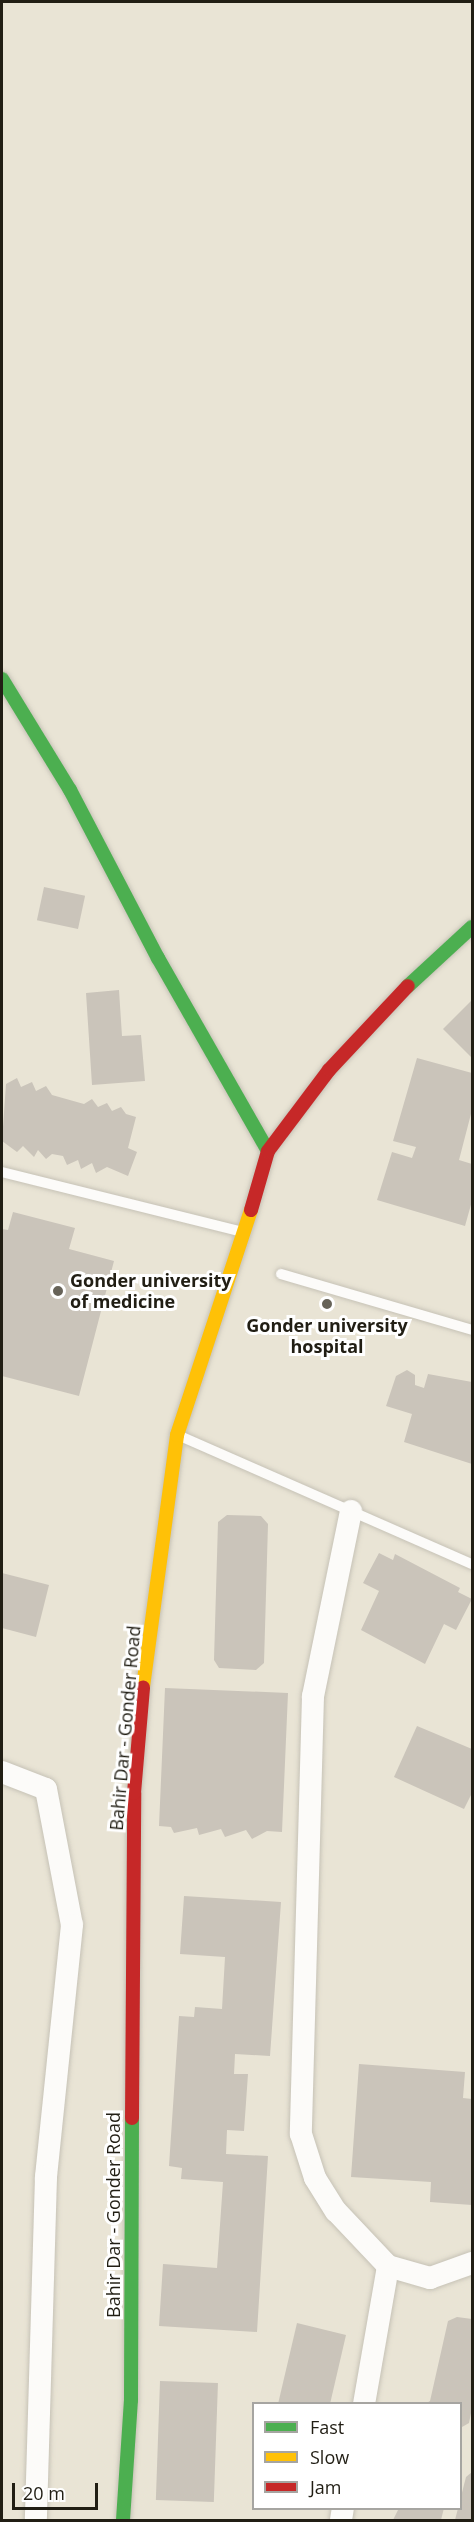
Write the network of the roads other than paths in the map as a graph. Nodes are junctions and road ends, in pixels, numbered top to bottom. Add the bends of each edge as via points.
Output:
1 (2, 679) edge
2 (472, 927) edge
3 (268, 1151) junction
4 (2, 1172) edge
5 (244, 1232) junction
6 (281, 1274) dead end
7 (472, 1330) edge
8 (177, 1435) junction
9 (351, 1511) junction
10 (472, 1564) edge
11 (2, 1772) edge
12 (472, 2263) edge
13 (388, 2266) junction
14 (364, 2402) edge
15 (36, 2520) edge
16 (123, 2520) edge

1 - 3 main road via 70,790 158,958
2 - 3 main road, Bahir Dar - Gonder Road via 396,998 329,1070
3 - 5 main road, Bahir Dar - Gonder Road
4 - 5 lane
5 - 8 main road, Bahir Dar - Gonder Road
6 - 7 lane
8 - 9 lane
8 - 16 main road, Bahir Dar - Gonder Road via 162,1564 147,1646 134,1793 131,2400
9 - 10 lane
9 - 13 street via 313,1696 301,2134 315,2178 336,2211
11 - 15 street via 46,1789 72,1925 46,2177
12 - 13 street via 430,2278
13 - 14 street

